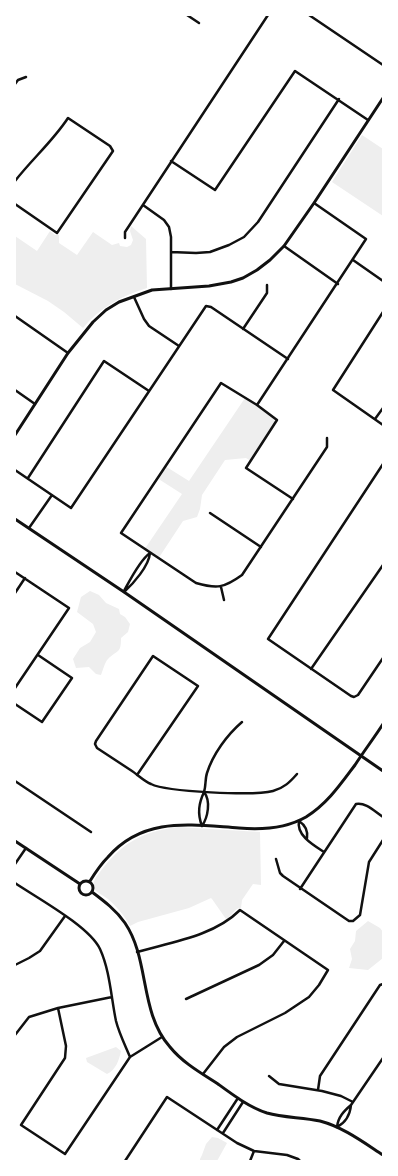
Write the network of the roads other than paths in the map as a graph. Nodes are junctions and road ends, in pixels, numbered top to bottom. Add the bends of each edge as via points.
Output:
1 (187, 15) edge
2 (268, 15) edge
3 (309, 15) edge
4 (198, 23) dead end
5 (383, 65) edge
6 (26, 77) dead end
7 (15, 84) edge
8 (383, 98) edge
9 (339, 99) junction
10 (368, 120) junction
11 (172, 160) junction
12 (15, 181) edge
13 (314, 203) junction
14 (15, 204) edge
15 (143, 205) junction
16 (125, 238) dead end
17 (284, 246) junction
18 (171, 252) junction
19 (353, 260) junction
20 (383, 281) edge
21 (338, 284) junction
22 (267, 285) dead end
23 (171, 289) junction
24 (134, 296) junction
25 (383, 312) edge
26 (15, 316) edge
27 (243, 329) junction
28 (178, 346) junction
29 (68, 353) junction
30 (288, 359) junction
31 (15, 390) edge
32 (149, 391) junction
33 (35, 404) junction
34 (257, 405) junction
35 (383, 408) edge
36 (375, 419) junction
37 (383, 425) edge
38 (15, 435) edge
39 (327, 438) dead end
40 (383, 464) edge
41 (15, 470) edge
42 (28, 478) junction
43 (52, 495) junction
44 (293, 499) junction
45 (210, 513) dead end
46 (15, 519) edge
47 (28, 528) junction
48 (261, 547) junction
49 (150, 553) junction
50 (383, 565) edge
51 (15, 572) edge
52 (25, 578) junction
53 (221, 587) junction
54 (124, 592) junction
55 (15, 593) edge
56 (224, 600) dead end
57 (38, 655) junction
58 (383, 658) edge
59 (311, 669) junction
60 (15, 688) edge
61 (15, 704) edge
62 (242, 722) dead end
63 (383, 724) edge
64 (361, 756) junction
65 (383, 771) edge
66 (297, 774) dead end
67 (137, 775) junction
68 (15, 781) edge
69 (204, 791) junction
70 (383, 818) edge
71 (299, 820) junction
72 (202, 826) junction
73 (91, 832) dead end
74 (307, 838) junction
75 (383, 840) edge
76 (15, 841) edge
77 (26, 848) junction
78 (324, 852) junction
79 (276, 859) dead end
80 (15, 864) edge
81 (90, 882) junction
82 (15, 883) edge
83 (80, 884) junction
84 (300, 889) junction
85 (92, 892) junction
86 (65, 916) junction
87 (284, 940) junction
88 (137, 952) junction
89 (15, 964) edge
90 (383, 984) edge
91 (112, 997) junction
92 (186, 999) dead end
93 (58, 1008) junction
94 (15, 1035) edge
95 (162, 1037) junction
96 (130, 1057) junction
97 (383, 1058) edge
98 (382, 1063) edge
99 (203, 1074) junction
100 (269, 1076) dead end
101 (318, 1090) junction
102 (238, 1098) junction
103 (243, 1102) junction
104 (353, 1102) junction
105 (351, 1106) junction
106 (337, 1127) junction
107 (218, 1130) junction
108 (223, 1133) junction
109 (254, 1150) junction
110 (383, 1155) edge
111 (126, 1161) edge
112 (250, 1161) edge
113 (300, 1161) edge

1 - 4 street
2 - 11 street
3 - 5 street
6 - 7 street
8 - 10 street
9 - 10 street
9 - 11 street via 295,70 214,190
9 - 18 street via 258,222 244,237 210,252
10 - 13 street
11 - 15 street
12 - 14 street via 68,118 113,150 57,233
13 - 17 street
13 - 19 street via 366,239
15 - 16 street via 125,232
15 - 18 street via 164,220 169,228
17 - 21 street
17 - 23 street via 243,278 209,286
18 - 23 street
19 - 20 street
19 - 21 street
21 - 30 street
22 - 27 street via 267,292
23 - 24 street via 152,290
24 - 28 street via 148,326
24 - 29 street via 106,310
25 - 36 street via 333,390
26 - 29 street
27 - 28 street via 206,306
27 - 30 street
28 - 32 street
29 - 33 street
30 - 34 street
31 - 33 street
32 - 42 street via 104,361
32 - 43 street via 71,508
33 - 38 street
34 - 44 street via 277,420 246,468
34 - 49 street via 221,383 121,533
35 - 36 street
36 - 37 street
39 - 44 street via 327,447
40 - 59 street via 268,639
41 - 42 street
42 - 43 street
43 - 47 street
44 - 48 street
45 - 48 street
46 - 47 street
47 - 54 street
48 - 53 street via 242,575
49 - 53 street via 196,583
49 - 54 street via 150,559
50 - 59 street
51 - 52 street
52 - 55 street
52 - 57 street via 69,608
53 - 56 street
54 - 64 street
57 - 60 street
57 - 61 street via 72,678 42,722
58 - 59 street via 354,697
62 - 69 street via 212,760
63 - 64 street
64 - 65 street
64 - 71 street via 337,790 318,809
66 - 69 street via 288,785 260,793
67 - 67 street via 198,686 153,656 95,744
67 - 69 street via 163,788
68 - 73 street
69 - 72 street via 200,796
69 - 72 street via 208,797
70 - 78 street via 365,805 356,804
71 - 72 street via 261,829
71 - 74 street via 308,833
71 - 74 street via 302,836
72 - 81 street via 162,826 136,835 112,852
74 - 78 street
75 - 84 street via 369,862 360,915 353,921 349,922
76 - 77 street
77 - 80 street
77 - 83 street
78 - 84 street
79 - 84 street via 280,873
81 - 83 street via 85,880
81 - 85 street
82 - 86 street
83 - 85 street via 83,894
85 - 88 street via 122,918
86 - 89 street via 40,951
86 - 91 street via 88,933 99,948
87 - 88 street via 240,910 227,922 206,931
87 - 92 street via 259,965
87 - 99 street via 328,970 319,986 285,1013 224,1046
88 - 95 street via 152,1015
90 - 101 street via 320,1076
91 - 93 street
91 - 96 street via 116,1021
93 - 94 street via 29,1017
93 - 96 street via 66,1046 65,1058 21,1125 65,1154
95 - 96 street
95 - 99 street via 180,1058
97 - 98 street
98 - 104 street
99 - 102 street
100 - 101 street via 279,1084
101 - 104 street
102 - 103 street
102 - 107 street
103 - 106 street via 266,1112 318,1120
103 - 108 street
104 - 105 street
105 - 106 street via 345,1110
105 - 106 street
106 - 110 street
107 - 108 street
107 - 111 street via 167,1097
108 - 109 street
109 - 112 street
109 - 113 street via 287,1155

